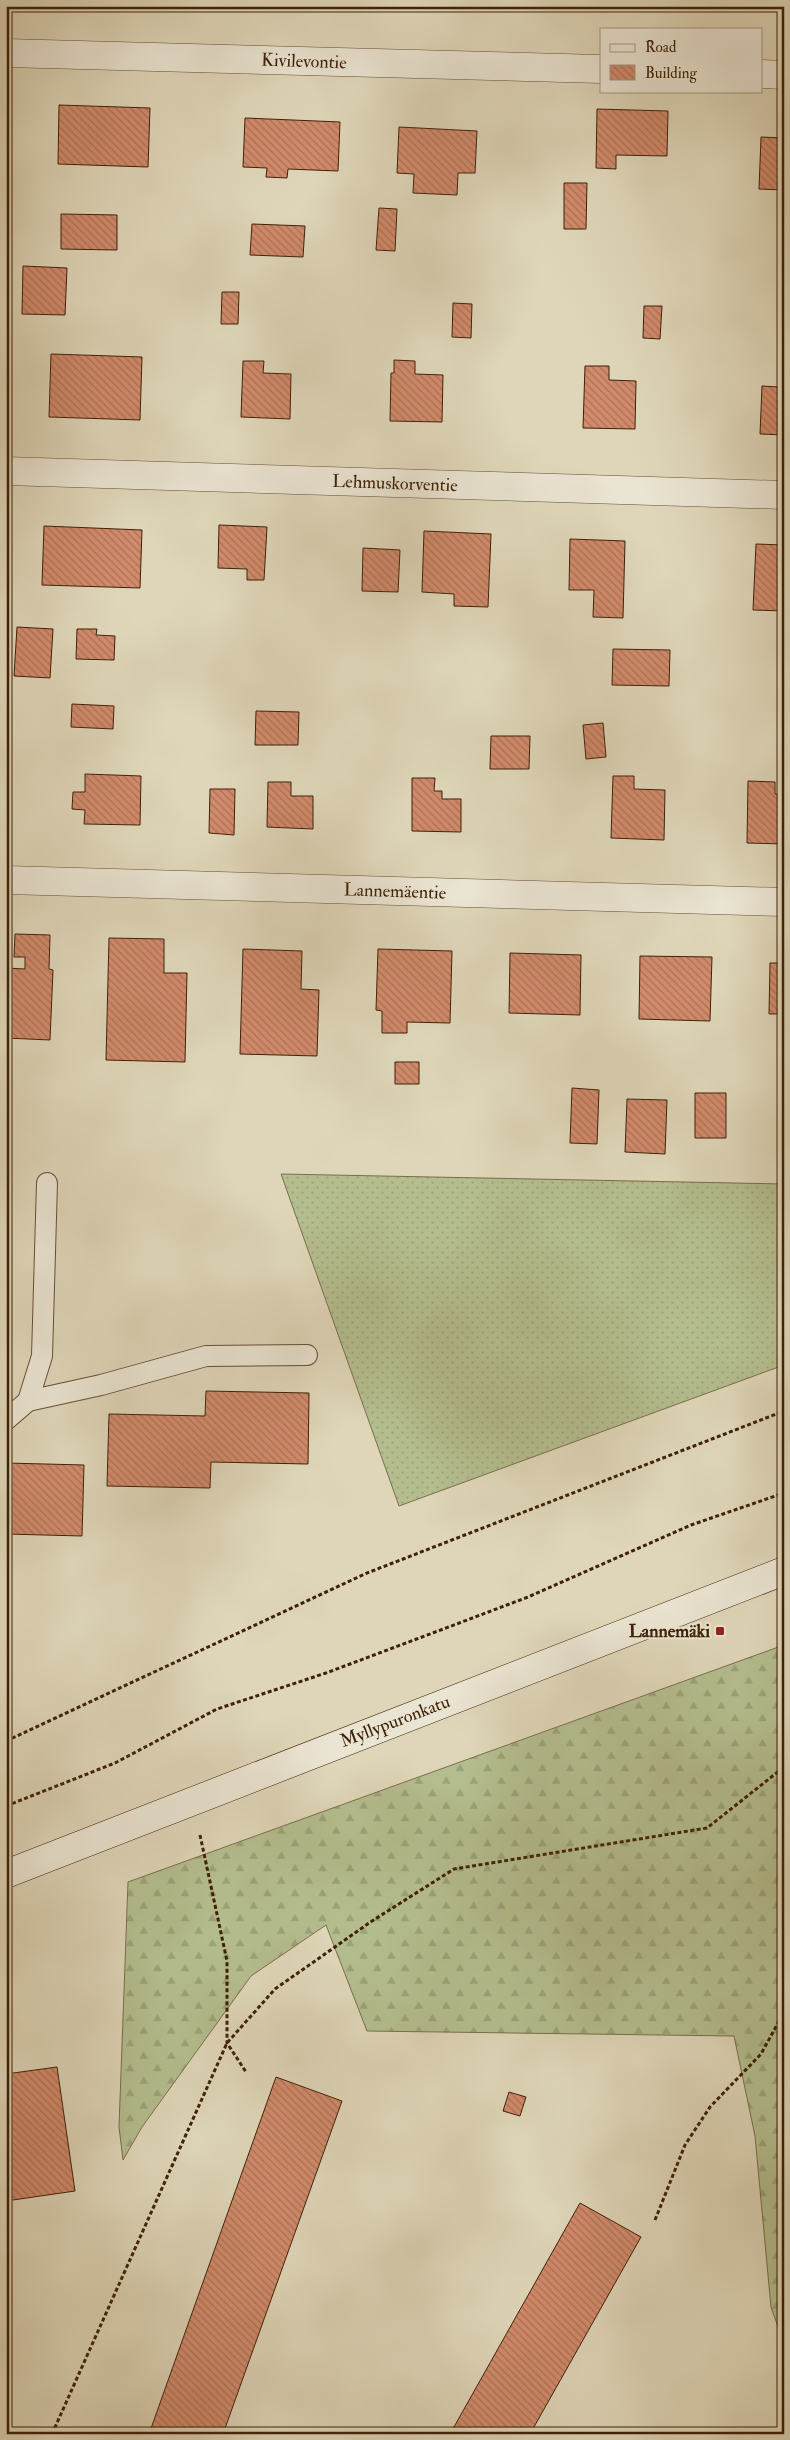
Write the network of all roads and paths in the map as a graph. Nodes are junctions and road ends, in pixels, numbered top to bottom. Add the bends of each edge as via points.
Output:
1 (6, 53) edge
2 (600, 69) edge
3 (762, 74) edge
4 (784, 75) edge
5 (6, 471) edge
6 (784, 496) edge
7 (6, 880) edge
8 (784, 902) edge
9 (47, 1183) dead end
10 (307, 1355) dead end
11 (28, 1402) junction
12 (784, 1411) edge
13 (6, 1420) edge
14 (784, 1493) edge
15 (784, 1571) edge
16 (6, 1741) edge
17 (784, 1767) edge
18 (6, 1806) edge
19 (198, 1827) dead end
20 (6, 1874) edge
21 (784, 2012) edge
22 (227, 2043) junction
23 (246, 2072) dead end
24 (655, 2220) dead end
25 (52, 2434) edge

1 - 2 street, Kivilevontie
3 - 4 street
5 - 6 street, Lehmuskorventie
7 - 8 street, Lannemäentie
9 - 11 lane via 42,1356
10 - 11 lane via 206,1356
11 - 13 lane
12 - 16 path via 367,1573
14 - 18 path via 682,1529 438,1631 217,1709 114,1763
15 - 20 street, Myllypuronkatu
17 - 22 path via 707,1828 454,1869 275,1988
19 - 22 path via 227,1961
21 - 24 path via 761,2054 710,2107 685,2145
22 - 23 path
22 - 25 path

